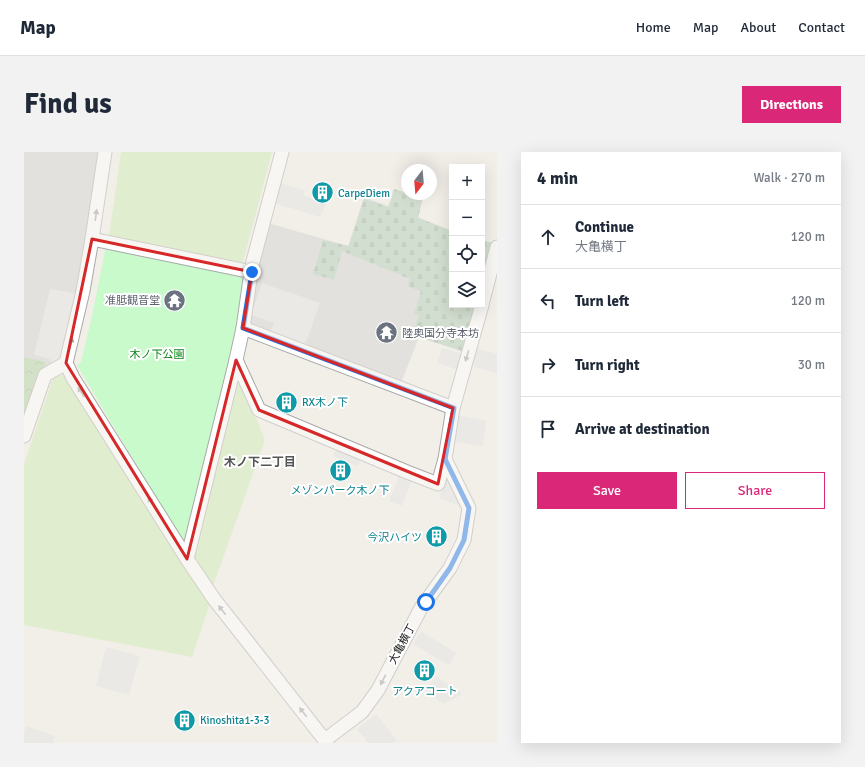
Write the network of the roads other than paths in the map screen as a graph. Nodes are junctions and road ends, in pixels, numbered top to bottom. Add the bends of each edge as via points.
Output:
1 (105, 152) edge
2 (282, 152) edge
3 (92, 239) junction
4 (497, 247) edge
5 (495, 266) edge
6 (252, 272) junction
7 (485, 295) edge
8 (481, 308) edge
9 (243, 328) junction
10 (236, 360) junction
11 (66, 363) junction
12 (454, 408) junction
13 (24, 436) edge
14 (445, 459) junction
15 (187, 559) junction
16 (326, 742) edge

3 -> 1 street
2 - 6 street
3 - 6 street
11 -> 3 street
4 - 5 street
5 - 7 street
6 - 9 street
8 -> 12 street
9 - 10 street
9 - 12 street
10 - 14 street via 259,410 438,484
10 - 15 street
11 - 13 street via 45,375
15 -> 11 street
12 - 14 street
14 -> 16 street, 大亀横丁 via 469,508 464,540 450,568 421,608 378,690 362,712
16 -> 15 street via 214,599

